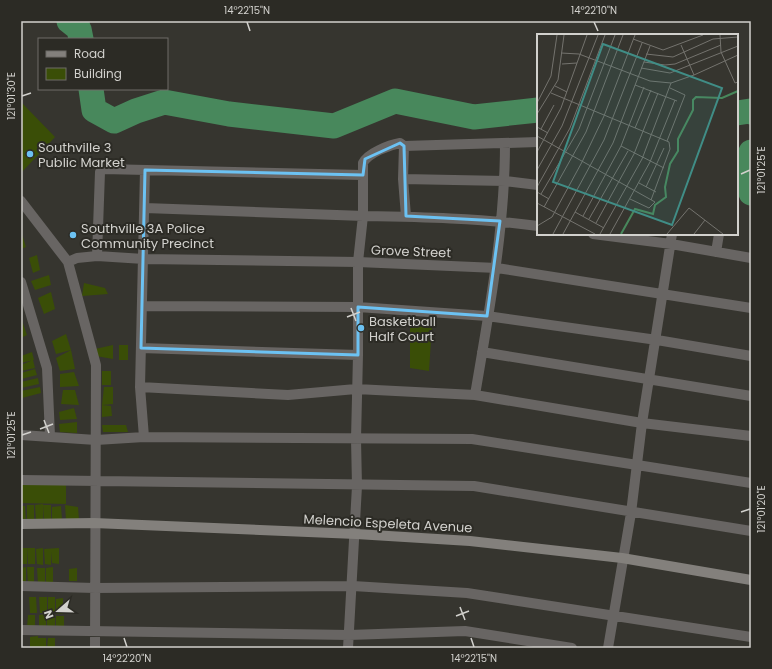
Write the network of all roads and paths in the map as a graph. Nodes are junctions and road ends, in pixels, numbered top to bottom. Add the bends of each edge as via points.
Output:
1 (537, 142) edge
2 (505, 143) junction
3 (404, 146) junction
4 (145, 170) junction
5 (363, 175) junction
6 (403, 179) junction
7 (505, 180) junction
8 (537, 185) edge
9 (21, 201) edge
10 (145, 208) junction
11 (363, 216) junction
12 (406, 216) junction
13 (500, 221) junction
14 (537, 226) edge
15 (609, 235) edge
16 (672, 235) edge
17 (719, 235) edge
18 (625, 236) edge
19 (671, 244) junction
20 (716, 252) junction
21 (97, 256) junction
22 (751, 258) edge
23 (144, 259) junction
24 (68, 262) junction
25 (358, 262) junction
26 (496, 268) junction
27 (21, 282) edge
28 (664, 295) junction
29 (142, 306) junction
30 (358, 307) junction
31 (751, 308) edge
32 (488, 316) junction
33 (657, 340) junction
34 (141, 348) junction
35 (482, 352) junction
36 (358, 354) junction
37 (751, 356) edge
38 (649, 381) junction
39 (140, 387) junction
40 (356, 389) junction
41 (475, 395) junction
42 (751, 396) edge
43 (642, 423) junction
44 (21, 435) edge
45 (50, 436) junction
46 (751, 436) edge
47 (144, 437) junction
48 (356, 439) junction
49 (96, 440) junction
50 (638, 464) junction
51 (21, 480) edge
52 (94, 482) junction
53 (751, 483) edge
54 (357, 486) junction
55 (631, 513) junction
56 (94, 523) junction
57 (21, 524) edge
58 (751, 531) edge
59 (356, 534) junction
60 (622, 558) junction
61 (751, 580) edge
62 (21, 586) edge
63 (353, 586) junction
64 (96, 588) junction
65 (613, 615) junction
66 (21, 630) edge
67 (96, 632) junction
68 (349, 635) junction
69 (751, 637) edge
70 (95, 648) edge
71 (348, 648) edge
72 (572, 648) edge
73 (608, 648) edge

1 - 2 street
2 - 3 street
2 - 7 street
3 - 5 street via 397,143 365,159
3 - 6 street
4 - 5 street
4 - 10 street
4 - 21 street via 106,169 100,172
5 - 11 street
6 - 7 street
6 - 12 street
7 - 8 street
7 - 13 street
9 - 24 street
10 - 11 street
10 - 23 street
11 - 12 street
11 - 25 street
12 - 13 street
13 - 14 street
13 - 26 street
15 - 18 street
16 - 19 street
17 - 20 street
18 - 19 street
19 - 20 street
19 - 28 street
20 - 22 street
21 - 23 street, Grove Street
21 - 24 street, Grove Street via 77,258
23 - 25 street, Grove Street
23 - 29 street
24 - 49 street via 96,365
25 - 26 street, Grove Street
25 - 30 street
26 - 28 street, Grove Street
26 - 32 street
27 - 45 street via 47,368
28 - 31 street, Grove Street
28 - 33 street
29 - 30 street
29 - 34 street
30 - 32 street
30 - 36 street
32 - 33 street
32 - 35 street
33 - 37 street
33 - 38 street
34 - 36 street
34 - 39 street
35 - 38 street
35 - 41 street
36 - 40 street
38 - 42 street
38 - 43 street
39 - 40 street via 288,395
39 - 47 street
40 - 41 street
40 - 48 street
41 - 43 street
43 - 46 street
43 - 50 street
44 - 45 street
45 - 49 street
47 - 48 street
47 - 49 street
48 - 50 street via 472,439
48 - 54 street
49 - 52 street
50 - 53 street
50 - 55 street
51 - 52 street
52 - 54 street
52 - 56 street
54 - 55 street via 474,486
54 - 59 street
55 - 58 street
55 - 60 street
56 - 57 street, Melencio Espeleta Avenue
56 - 59 street, Melencio Espeleta Avenue
56 - 64 street
59 - 60 street, Melencio Espeleta Avenue via 470,541
59 - 63 street
60 - 61 street, Melencio Espeleta Avenue
60 - 65 street
62 - 64 street
63 - 64 street
63 - 65 street via 467,593
63 - 68 street
64 - 67 street
65 - 69 street
65 - 73 street
66 - 67 street
67 - 68 street
67 - 70 street
68 - 71 street
68 - 72 street via 465,631

